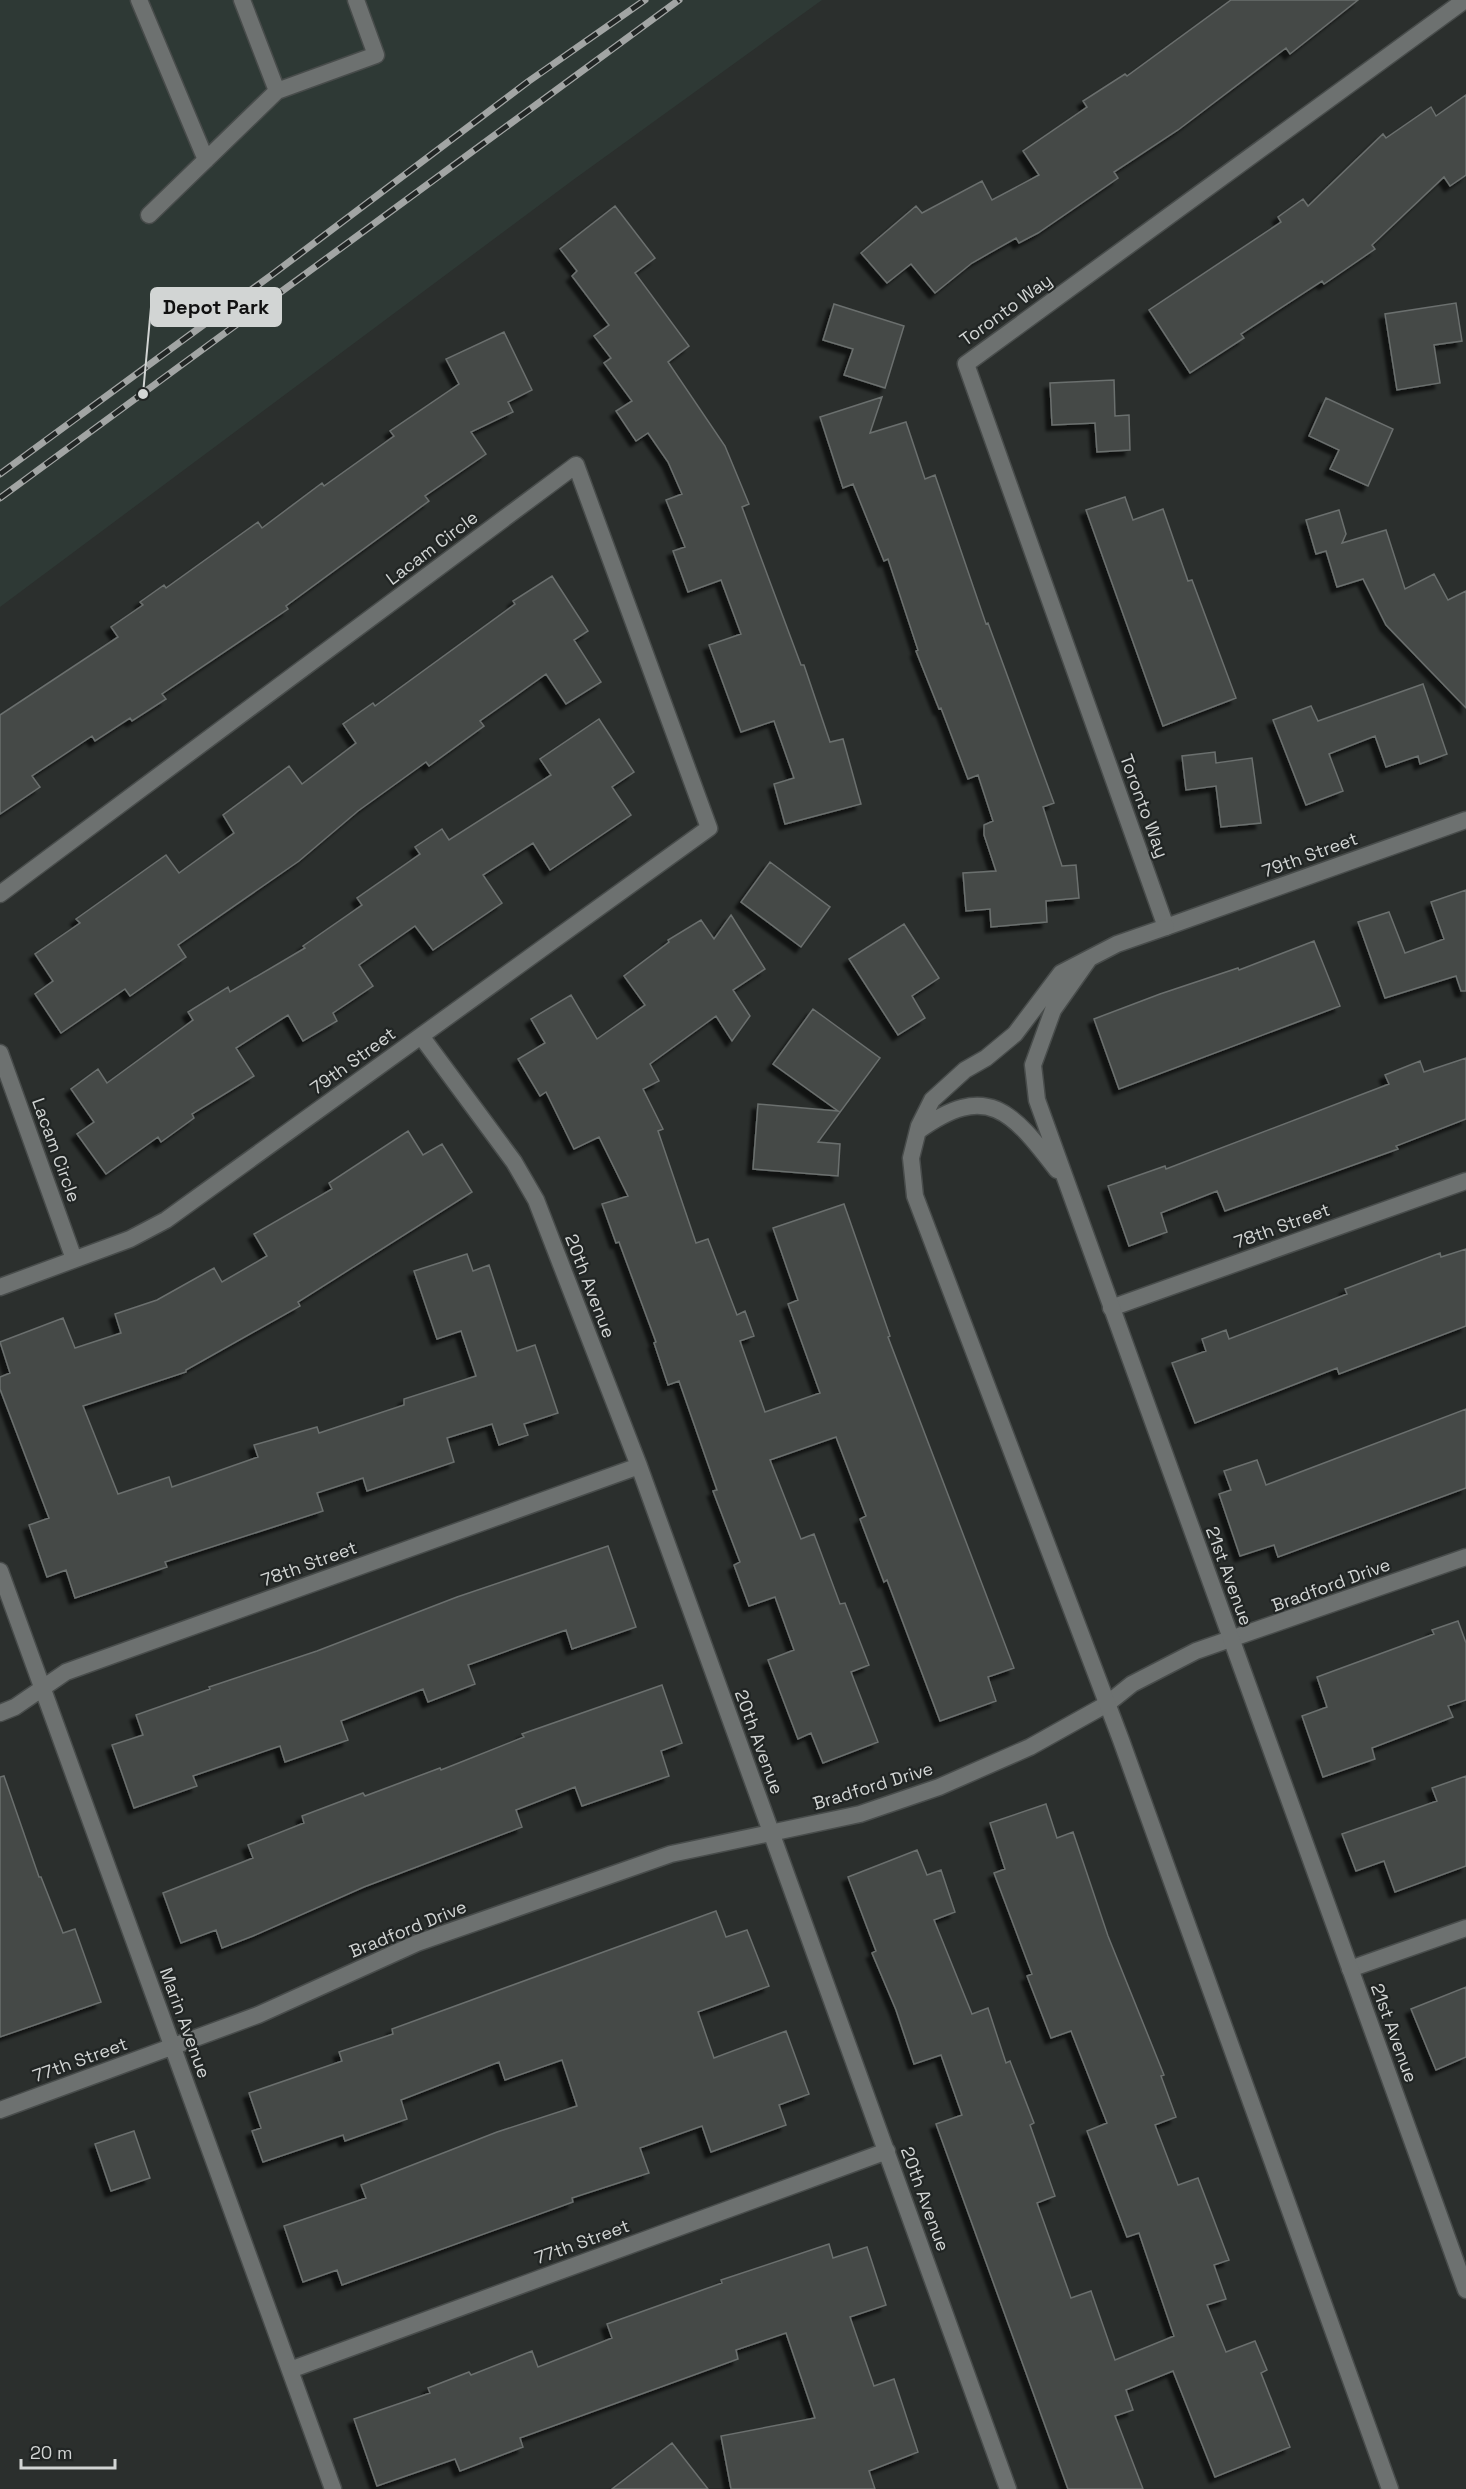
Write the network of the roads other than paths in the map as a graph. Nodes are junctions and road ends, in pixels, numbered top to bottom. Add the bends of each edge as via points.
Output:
1 (139, 0) edge
2 (242, 0) edge
3 (356, 0) edge
4 (1465, 0) edge
5 (278, 91) junction
6 (206, 160) junction
7 (149, 215) dead end
8 (1466, 820) edge
9 (709, 828) joint
10 (0, 894) edge
11 (1166, 927) junction
12 (1090, 958) junction
13 (421, 1036) junction
14 (0, 1053) edge
15 (918, 1131) junction
16 (1466, 1181) edge
17 (1067, 1182) junction
18 (74, 1259) junction
19 (0, 1287) edge
20 (1111, 1308) junction
21 (639, 1466) junction
22 (1466, 1557) edge
23 (0, 1571) edge
24 (1232, 1641) junction
25 (43, 1688) junction
26 (1107, 1704) junction
27 (0, 1713) edge
28 (772, 1835) junction
29 (1466, 1928) edge
30 (1350, 1969) junction
31 (173, 2046) junction
32 (0, 2110) edge
33 (887, 2151) junction
34 (1466, 2290) edge
35 (290, 2370) junction
36 (333, 2489) edge
37 (1008, 2489) edge
38 (1390, 2489) edge

1 - 6 street
2 - 5 street
3 - 5 street via 376,55
4 - 11 street, Toronto Way via 966,364
5 - 6 street
6 - 7 street
8 - 11 street, 79th Street
9 - 10 street, Lacam Circle via 576,465
9 - 13 street, 79th Street
11 - 12 street, 21st Avenue
12 - 15 street via 1061,974 1015,1034 932,1100
12 - 17 street, 21st Avenue via 1053,1010 1033,1065 1037,1100
13 - 18 street, 79th Street via 166,1220 130,1239
13 - 21 street, 20th Avenue via 514,1162 536,1200
14 - 18 street, Lacam Circle
15 - 17 street via 943,1113 970,1104 994,1107 1034,1140
15 - 26 street via 912,1158 915,1196
16 - 20 street, 78th Street
17 - 20 street, 21st Avenue
18 - 19 street, 79th Street
20 - 24 street, 21st Avenue
21 - 25 street, 78th Street via 66,1672
21 - 28 street, 20th Avenue
22 - 24 street, Bradford Drive
23 - 25 street, Marin Avenue
24 - 26 street, Bradford Drive via 1196,1652 1132,1684
24 - 30 street, 21st Avenue
25 - 27 street, 78th Street
25 - 31 street, Marin Avenue
26 - 28 street, Bradford Drive via 1030,1746 939,1787 860,1814
26 - 38 street
28 - 31 street, Bradford Drive via 671,1854 440,1936
28 - 33 street, 20th Avenue
29 - 30 street
30 - 34 street, 21st Avenue
31 - 32 street, 77th Street
31 - 35 street, Marin Avenue
33 - 35 street, 77th Street
33 - 37 street, 20th Avenue
35 - 36 street, Marin Avenue

